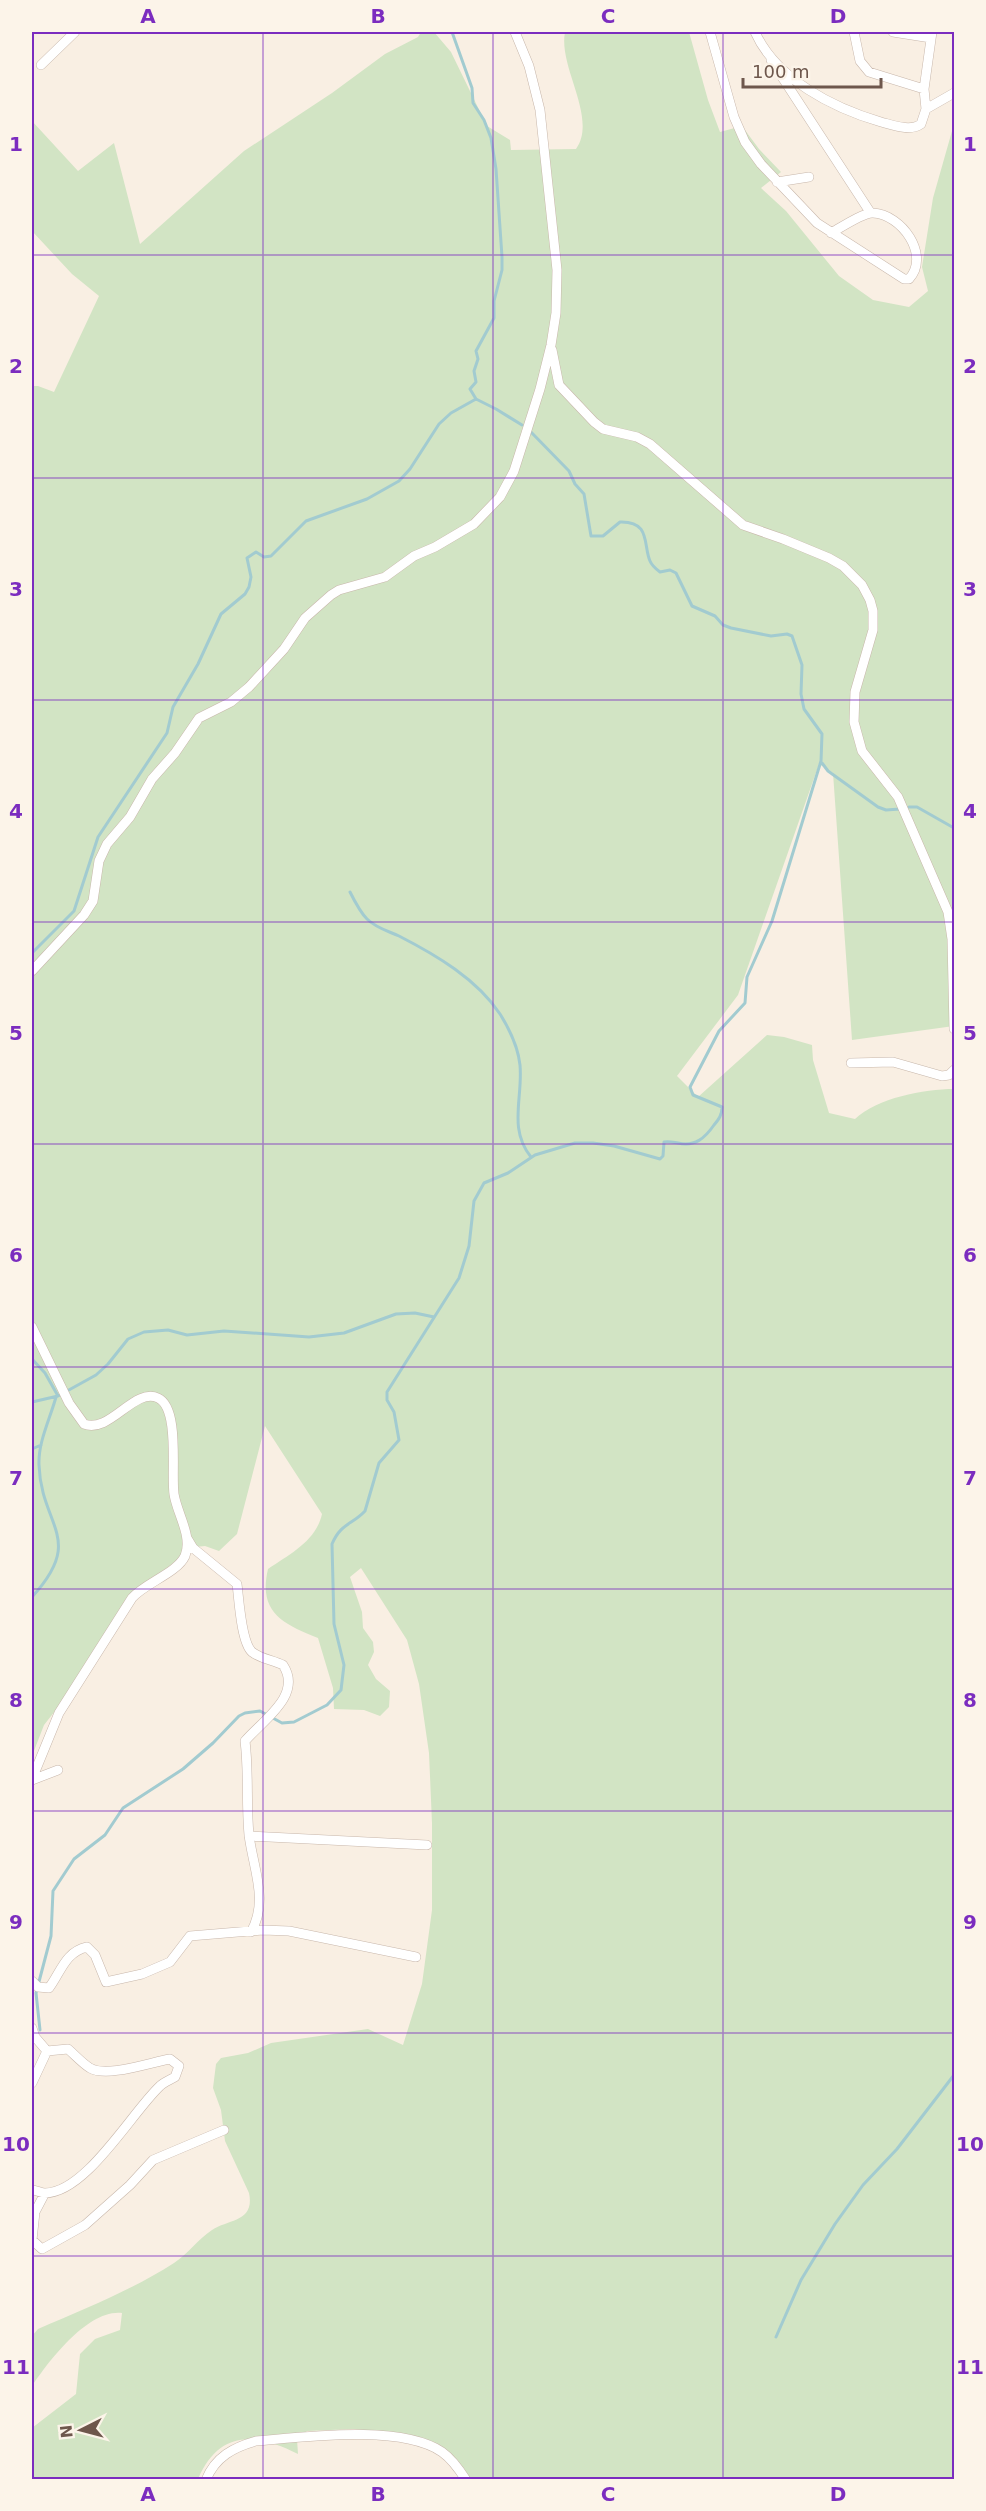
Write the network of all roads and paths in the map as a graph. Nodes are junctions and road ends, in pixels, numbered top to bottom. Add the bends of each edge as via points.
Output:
1 (75, 32) edge
2 (515, 32) edge
3 (710, 32) edge
4 (755, 32) edge
5 (854, 32) edge
6 (893, 32) edge
7 (931, 35) edge
8 (765, 50) junction
9 (40, 65) dead end
10 (924, 89) junction
11 (954, 93) edge
12 (926, 109) junction
13 (809, 177) dead end
14 (777, 182) junction
15 (870, 212) junction
16 (831, 233) junction
17 (551, 345) junction
18 (32, 971) edge
19 (954, 1029) edge
20 (851, 1063) dead end
21 (954, 1070) edge
22 (32, 1327) edge
23 (187, 1537) junction
24 (58, 1770) dead end
25 (32, 1780) edge
26 (249, 1836) junction
27 (427, 1845) dead end
28 (251, 1932) junction
29 (416, 1958) dead end
30 (32, 1981) edge
31 (32, 2028) edge
32 (47, 2051) junction
33 (32, 2084) edge
34 (224, 2130) dead end
35 (32, 2190) edge
36 (45, 2193) junction
37 (206, 2480) edge
38 (466, 2480) edge

1 - 9 street
2 - 17 street via 540,110 557,270
3 - 14 street via 739,131
4 - 8 street
5 - 10 street via 860,61 869,72
6 - 7 street
7 - 10 street
8 - 12 street via 807,88 854,114 913,128 921,124
8 - 15 street
10 - 12 street
11 - 12 street
13 - 14 street
14 - 16 street via 806,214
15 - 16 street
15 - 16 street via 891,220 912,237 915,261 909,279
17 - 18 street via 512,477 494,504 463,531 414,556 385,577 331,595 305,618 284,649 249,687 231,702 199,718 107,844 99,861 93,901 84,915
17 - 19 street via 560,385 599,426 650,444 743,525 829,558 862,585 874,621 855,692 853,709 858,740 867,758 898,796 948,912
20 - 21 street via 893,1062 942,1076
22 - 23 street via 69,1403 84,1424 104,1423 147,1397 164,1403 172,1436 174,1496
23 - 25 street via 180,1563 132,1598 78,1680 50,1731
23 - 26 street via 193,1548 237,1584 250,1649 283,1665 290,1683 278,1706 245,1741
24 - 25 street
26 - 27 street
26 - 28 street via 260,1903 258,1920
28 - 29 street via 289,1931
28 - 30 street via 190,1936 170,1962 142,1974 106,1982 95,1955 87,1947 76,1950 49,1988 38,1987
31 - 32 street
32 - 33 street
32 - 36 street via 68,2049 91,2069 101,2072 170,2059 179,2066 176,2077 161,2085 97,2161 59,2189
34 - 36 street via 153,2160 85,2225 42,2249 32,2240 35,2212
35 - 36 street
37 - 38 street via 218,2460 256,2441 382,2435 441,2451

